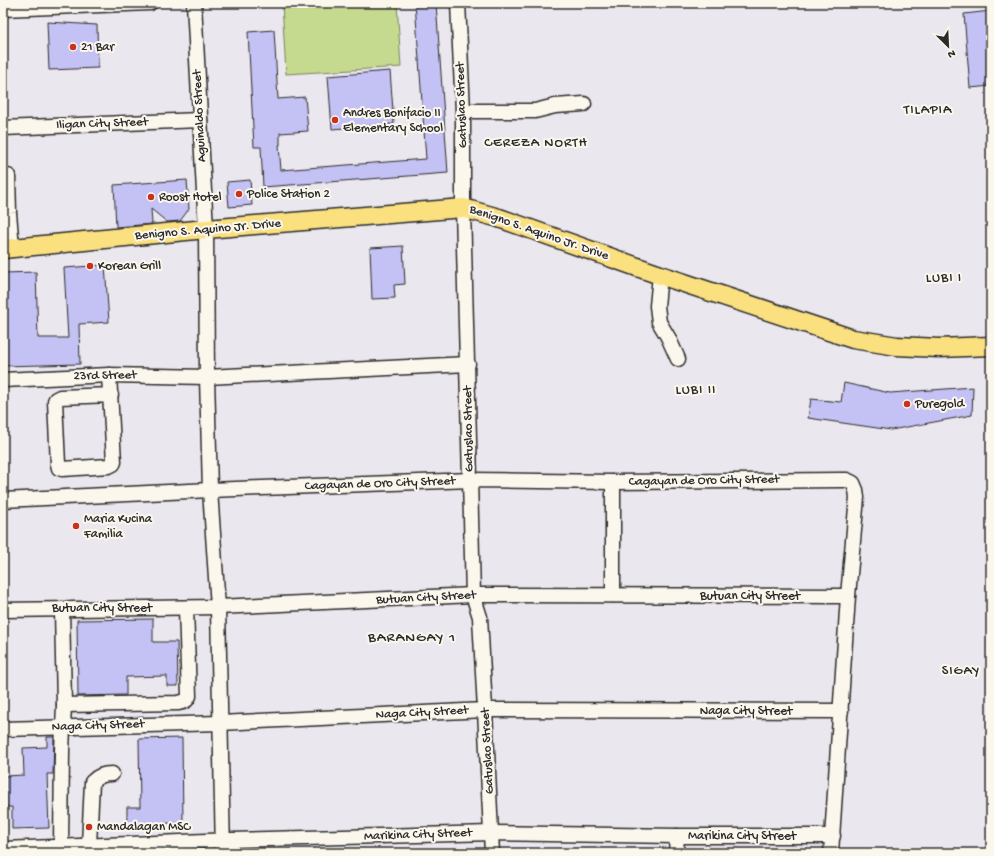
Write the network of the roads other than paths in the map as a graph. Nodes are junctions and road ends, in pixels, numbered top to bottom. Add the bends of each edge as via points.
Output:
1 (150, 3) edge
2 (194, 3) edge
3 (458, 3) edge
4 (3, 9) edge
5 (584, 104) dead end
6 (463, 111) junction
7 (200, 120) junction
8 (3, 128) edge
9 (3, 175) edge
10 (463, 208) junction
11 (6, 213) edge
12 (206, 229) junction
13 (8, 249) edge
14 (660, 275) junction
15 (991, 346) edge
16 (678, 359) dead end
17 (468, 364) junction
18 (109, 375) junction
19 (207, 376) junction
20 (3, 380) edge
21 (111, 395) junction
22 (470, 480) junction
23 (613, 482) junction
24 (210, 490) junction
25 (3, 500) edge
26 (473, 595) junction
27 (613, 595) junction
28 (848, 596) junction
29 (186, 608) junction
30 (218, 608) junction
31 (62, 609) junction
32 (3, 610) edge
33 (64, 705) junction
34 (485, 710) junction
35 (841, 711) junction
36 (220, 723) junction
37 (63, 727) junction
38 (3, 729) edge
39 (112, 774) dead end
40 (492, 833) junction
41 (677, 836) junction
42 (833, 836) junction
43 (89, 845) junction
44 (61, 847) junction
45 (223, 847) edge
46 (3, 849) edge
47 (492, 853) edge
48 (676, 853) edge
49 (832, 853) edge

1 - 4 street
2 - 7 street, Aguinaldo Street
3 - 6 street, Gatuslao Street
5 - 6 street via 555,106 535,111
6 - 10 street, Gatuslao Street
7 - 8 street, Iligan City Street
7 - 12 street, Aguinaldo Street
9 - 11 street via 8,176
10 - 12 main road, Benigno S. Aquino Jr. Drive
10 - 14 main road, Benigno S. Aquino Jr. Drive via 499,218
10 - 17 street, Gatuslao Street
11 - 13 street
12 - 13 main road, Benigno S. Aquino Jr. Drive
12 - 19 street, Aguinaldo Street
14 - 15 main road, Benigno S. Aquino Jr. Drive via 854,339 897,346
14 - 16 street via 657,306 659,322
17 - 19 street, 23rd Street
17 - 22 street, Gatuslao Street
18 - 19 street, 23rd Street
18 - 20 street, 23rd Street
18 - 21 street
19 - 24 street, Aguinaldo Street
21 - 21 street via 113,464 59,468 56,399
22 - 23 street, Cagayan de Oro City Street
22 - 24 street, Cagayan de Oro City Street
22 - 26 street, Gatuslao Street
23 - 27 street
23 - 28 street, Cagayan de Oro City Street via 853,482 857,497
24 - 25 street, Cagayan de Oro City Street
24 - 30 street, Aguinaldo Street
26 - 27 street, Butuan City Street
26 - 30 street, Butuan City Street
26 - 34 street, Gatuslao Street via 480,618
27 - 28 street, Butuan City Street
28 - 35 street
29 - 30 street, Butuan City Street
29 - 31 street, Butuan City Street
29 - 33 street via 188,699 178,703
30 - 36 street, Aguinaldo Street
31 - 32 street, Butuan City Street
31 - 33 street
33 - 37 street
34 - 35 street, Naga City Street
34 - 36 street, Naga City Street
34 - 40 street, Gatuslao Street
35 - 42 street
36 - 37 street, Naga City Street
36 - 45 street, Aguinaldo Street
37 - 38 street, Naga City Street
37 - 44 street
39 - 43 street via 98,776 92,782
40 - 41 street, Marikina City Street
40 - 45 street, Marikina City Street
40 - 47 street, Gatuslao Street
41 - 42 street, Marikina City Street
41 - 48 street
42 - 49 street
43 - 44 street, Marikina City Street
43 - 45 street, Marikina City Street
44 - 46 street, Marikina City Street

